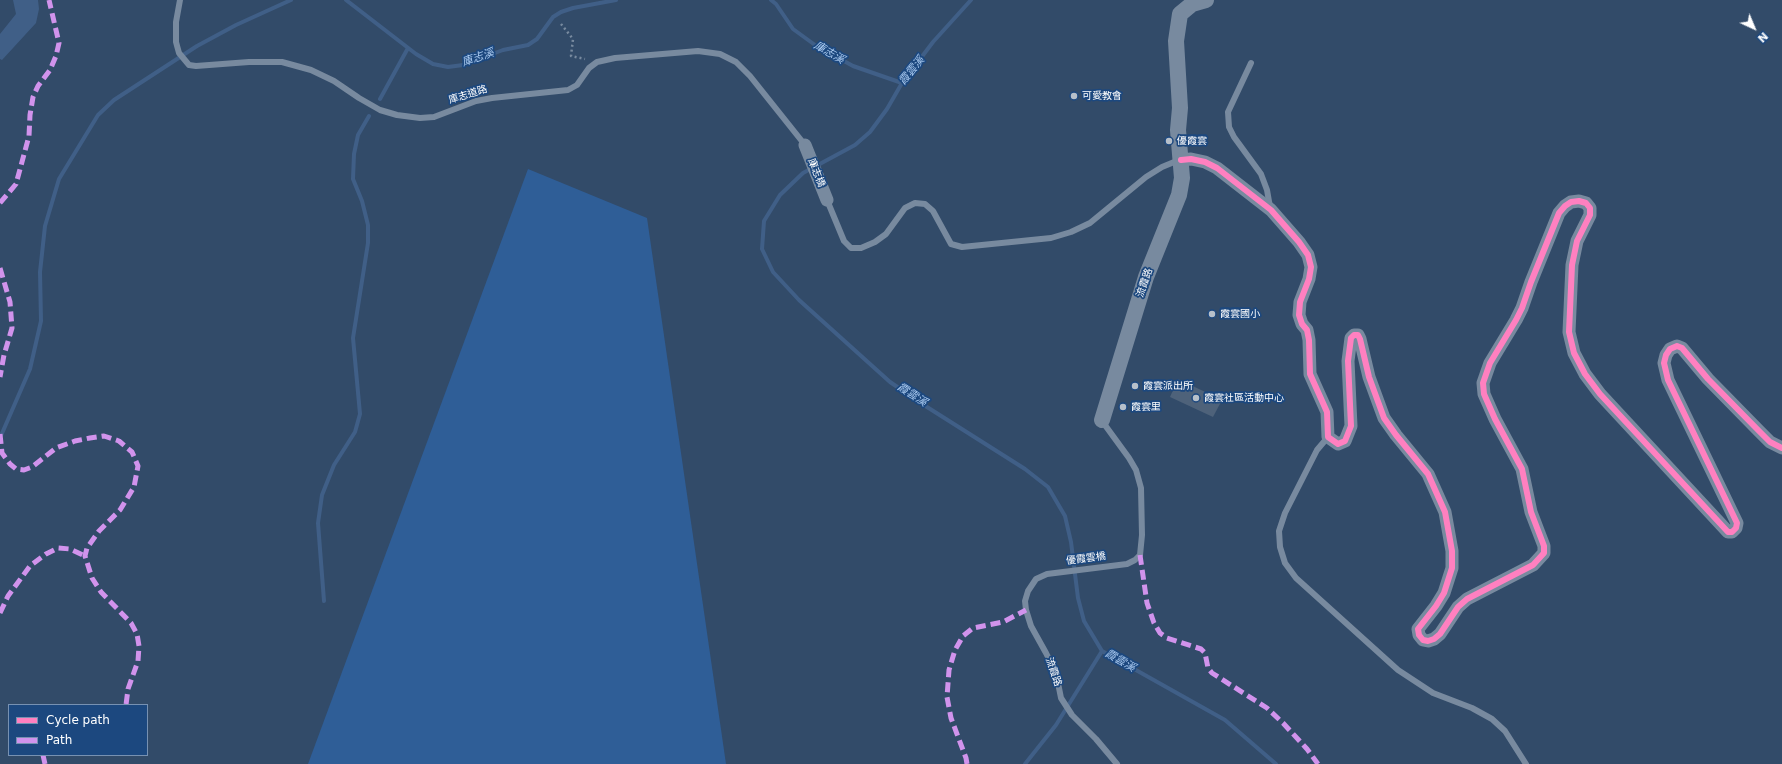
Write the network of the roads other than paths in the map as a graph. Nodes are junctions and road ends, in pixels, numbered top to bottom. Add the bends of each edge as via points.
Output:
1 (180, 0) edge
2 (1206, 0) edge
3 (1251, 63) dead end
4 (805, 145) joint
5 (1181, 160) junction
6 (826, 200) joint
7 (1270, 210) junction
8 (1102, 420) joint
9 (1328, 436) junction
10 (1782, 448) edge
11 (1127, 564) joint
12 (1047, 574) joint
13 (1117, 764) edge
14 (1526, 764) edge

1 - 4 lane, 庫志道路 via 176,42 185,62 189,65 282,62 334,80 380,110 420,118 434,117 492,98 568,90 577,86 589,68 597,62 615,58 698,51 720,54 736,62 750,76
2 - 5 street, 流霞路 via 1192,4 1180,14 1176,41
3 - 7 lane via 1228,112 1229,127 1261,174
4 - 6 street, 庫志橋
5 - 6 lane via 1162,167 1146,177 1090,223 1051,238 962,247 951,244 932,211 924,204 915,203 905,208 886,234 875,242 861,248 851,248 844,241
5 - 7 street via 1205,162 1217,168
5 - 8 street, 流霞路 via 1182,178 1179,195 1146,277
7 - 9 street via 1308,255 1310,273 1300,302 1299,315 1309,340 1310,374 1328,412
8 - 11 lane, 流霞路 via 1136,470 1141,488 1142,549 1140,555
9 - 10 street via 1338,444 1346,442 1351,426 1348,361 1351,338 1358,335 1369,377 1384,418 1428,474 1444,512 1452,551 1452,568 1444,592 1418,629 1423,640 1434,639 1440,634 1454,611 1467,599 1533,565 1544,553 1544,546 1531,512 1522,469 1495,419 1484,394 1483,383 1490,363 1522,308 1559,213 1571,202 1579,201 1586,203 1590,208 1590,215 1577,241 1572,265 1569,332 1576,358 1600,394 1728,532 1736,528 1737,523 1668,380 1664,363 1666,354 1677,346 1682,348 1708,379 1770,442
9 - 14 lane via 1317,450 1284,513 1279,531 1280,548 1285,563 1296,578 1398,670 1433,693 1472,708 1492,719 1505,731
11 - 12 lane, 優霞雲橋
12 - 13 lane, 流霞路 via 1036,579 1028,591 1025,601 1031,626 1056,673 1061,698 1072,715

